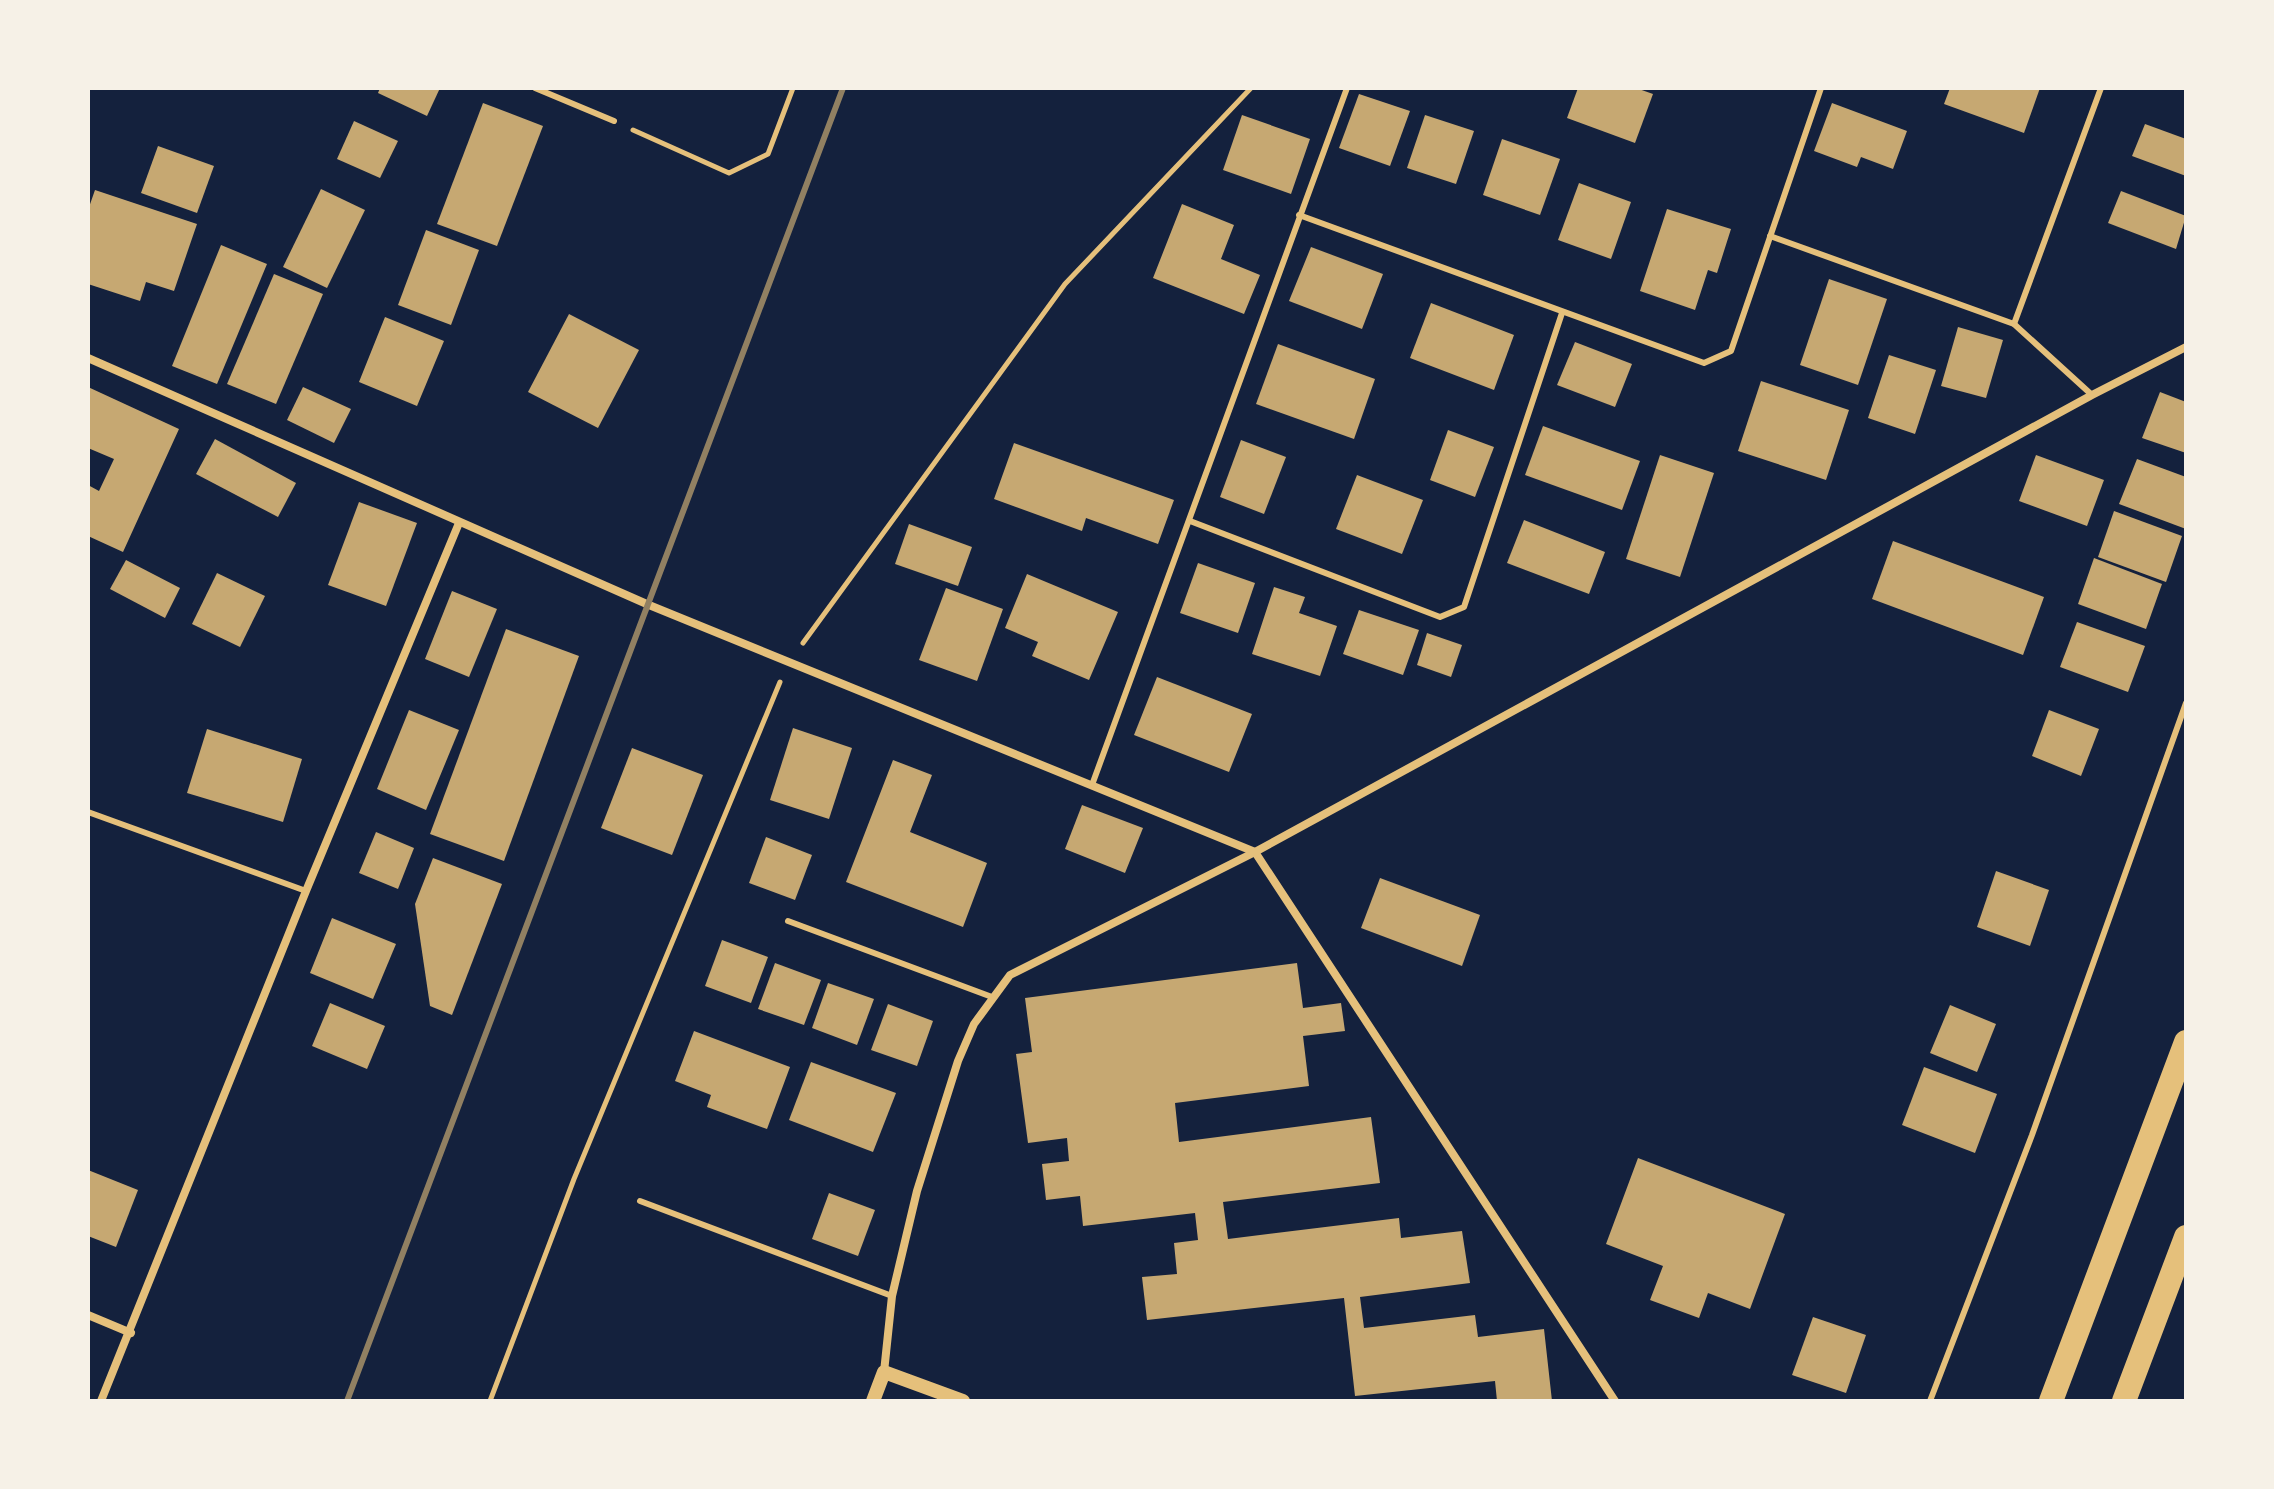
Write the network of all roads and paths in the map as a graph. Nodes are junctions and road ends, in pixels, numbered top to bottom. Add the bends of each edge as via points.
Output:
1 (535, 88) edge
2 (793, 88) edge
3 (1251, 88) edge
4 (1347, 88) edge
5 (1821, 88) edge
6 (2101, 88) edge
7 (614, 121) joint
8 (1299, 215) junction
9 (1770, 236) junction
10 (1562, 313) junction
11 (2014, 324) junction
12 (2186, 347) edge
13 (88, 358) edge
14 (2092, 395) junction
15 (1190, 521) junction
16 (459, 523) junction
17 (788, 662) junction
18 (2186, 703) edge
19 (1092, 785) junction
20 (88, 812) edge
21 (1255, 852) junction
22 (306, 891) junction
23 (788, 921) dead end
24 (992, 997) junction
25 (2186, 1042) edge
26 (640, 1201) dead end
27 (2186, 1237) edge
28 (892, 1296) junction
29 (88, 1315) edge
30 (131, 1333) junction
31 (884, 1372) junction
32 (101, 1401) edge
33 (490, 1401) edge
34 (873, 1401) edge
35 (963, 1401) edge
36 (1615, 1401) edge
37 (1930, 1401) edge
38 (2051, 1401) edge
39 (2124, 1401) edge

1 - 7 lane
2 - 7 path via 768,154 729,173
3 - 17 path via 1065,284
4 - 8 lane
5 - 9 lane
6 - 11 lane
8 - 10 lane
8 - 15 lane
9 - 10 lane via 1731,351 1704,363
9 - 11 lane
10 - 15 lane via 1464,607 1440,617
11 - 14 lane
12 - 14 street
13 - 16 street
14 - 21 street
15 - 19 lane
16 - 17 street
16 - 22 street
17 - 19 street
17 - 33 path via 574,1179
18 - 37 lane via 2032,1135
19 - 21 street
20 - 22 lane
21 - 24 street via 1039,958 1010,975
21 - 36 street
22 - 30 street
23 - 24 lane
24 - 28 street via 958,1061 917,1191
25 - 38 highway
26 - 28 lane
27 - 39 highway
28 - 31 street
29 - 30 street
30 - 32 street
31 - 34 street
31 - 35 street

